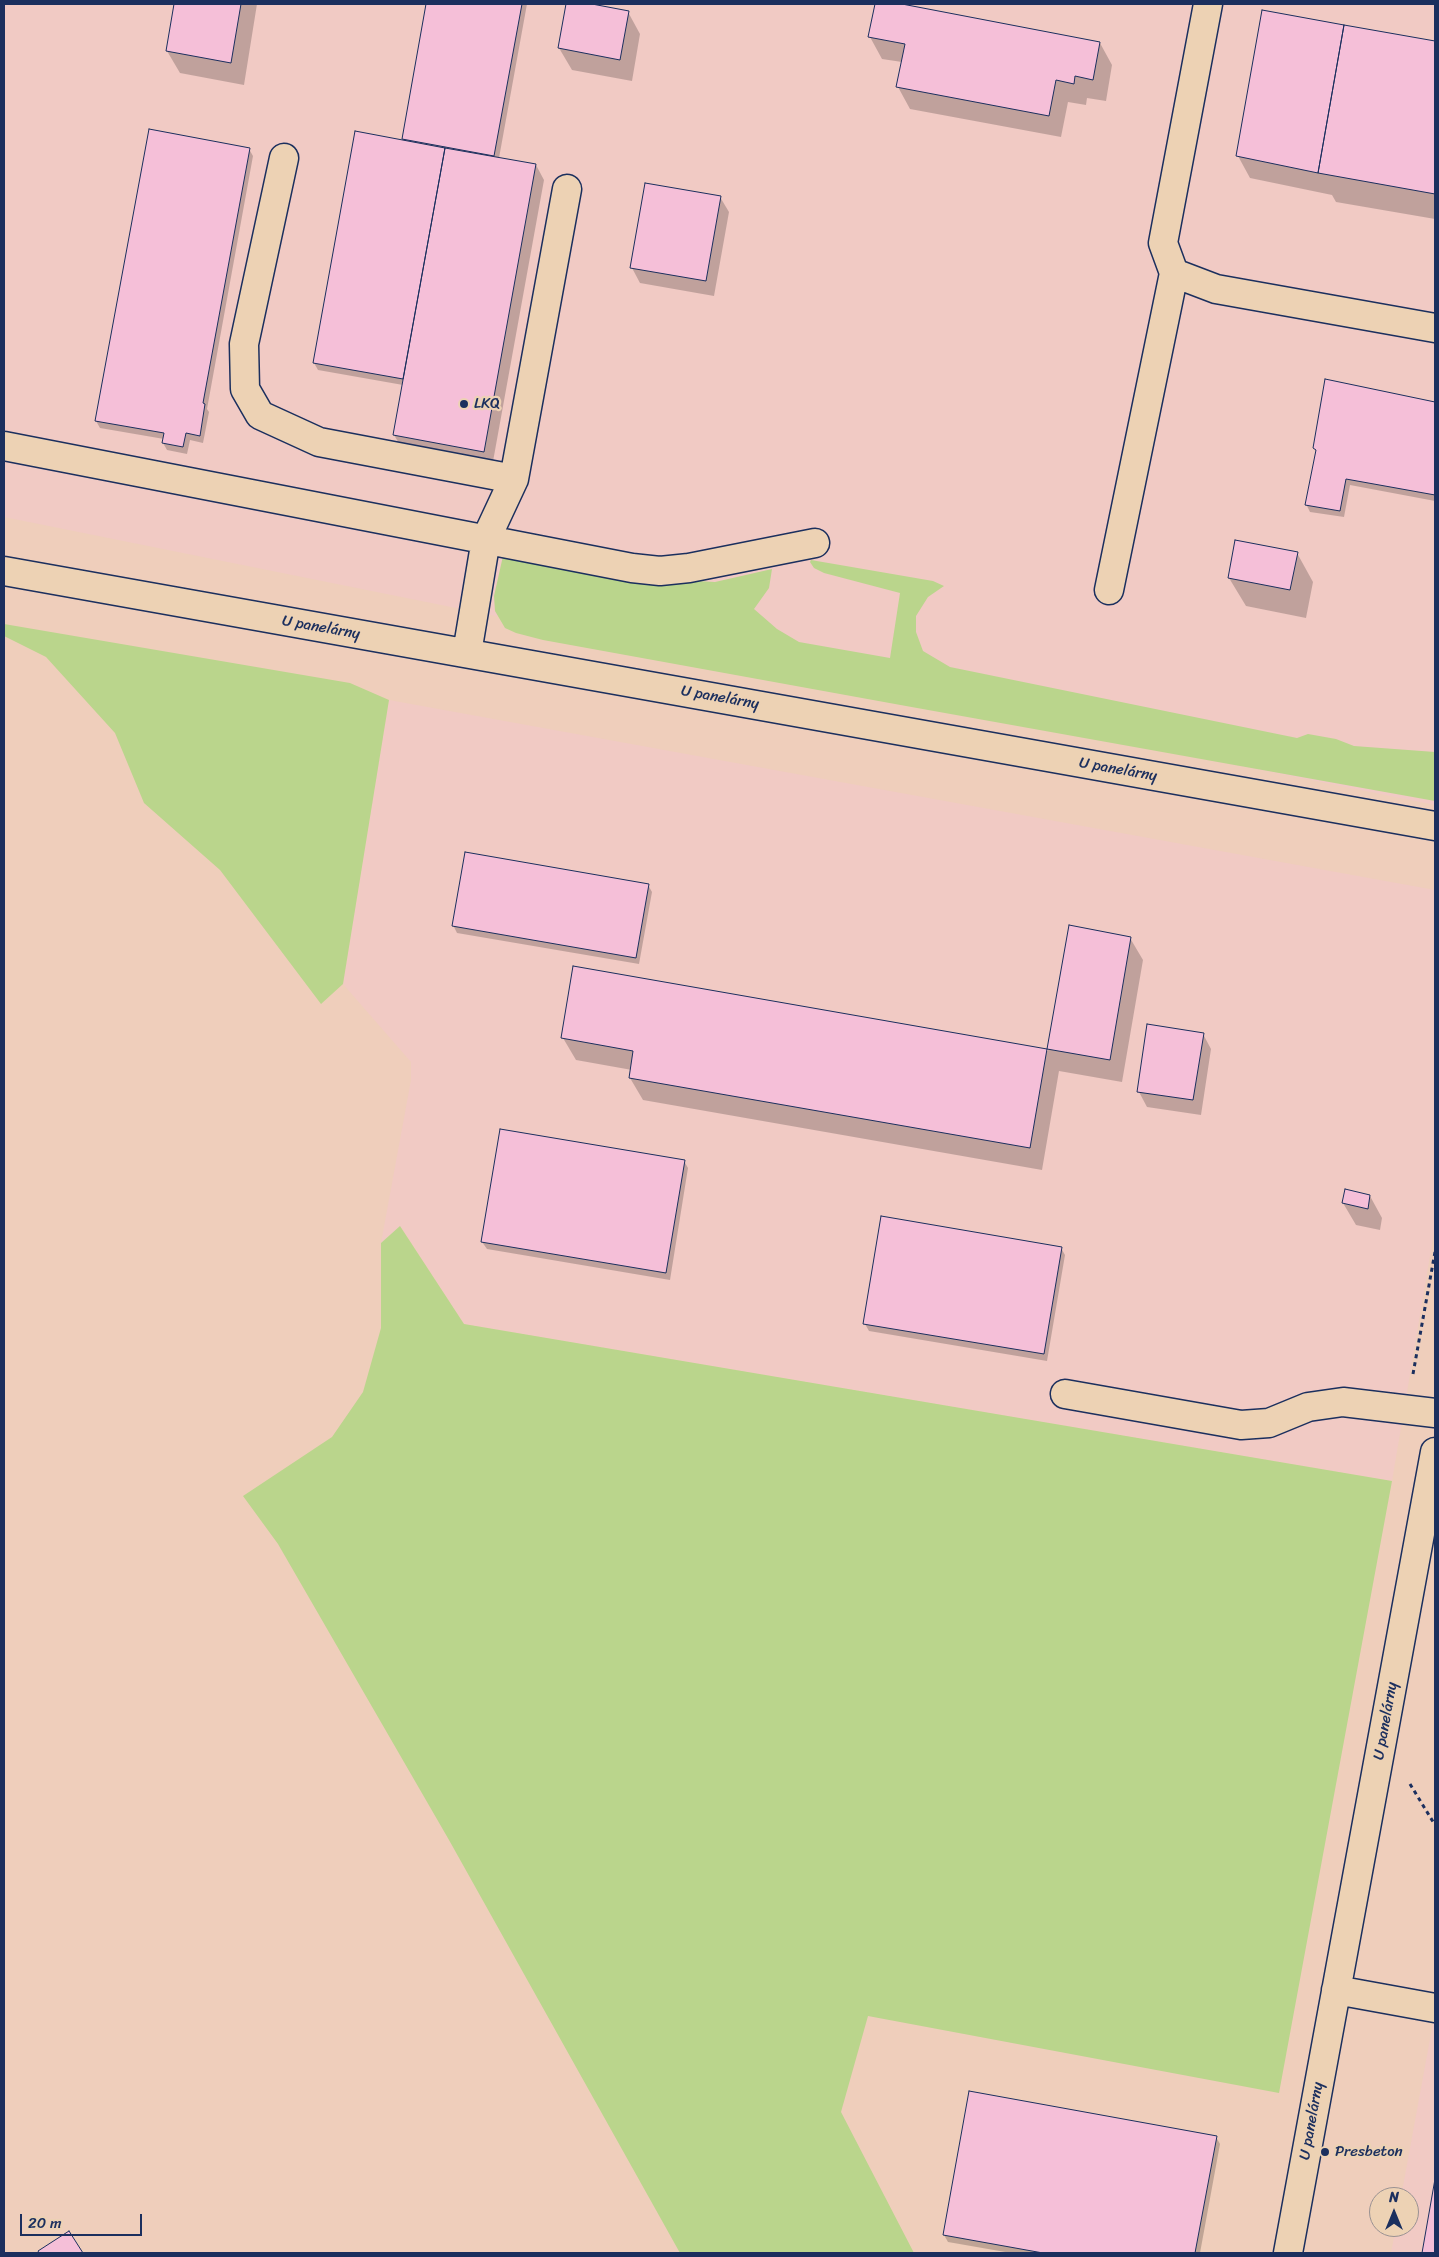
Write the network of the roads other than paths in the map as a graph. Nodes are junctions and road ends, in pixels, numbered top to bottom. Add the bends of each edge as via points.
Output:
1 (1208, 4) edge
2 (284, 158) dead end
3 (567, 189) dead end
4 (1174, 273) junction
5 (1435, 328) edge
6 (4, 446) edge
7 (514, 479) junction
8 (486, 539) junction
9 (815, 543) dead end
10 (4, 571) edge
11 (1109, 590) dead end
12 (467, 653) junction
13 (1435, 826) edge
14 (1066, 1394) dead end
15 (1435, 1413) edge
16 (1435, 1452) edge
17 (1336, 1990) junction
18 (1435, 2008) edge
19 (1288, 2253) edge

1 - 4 street via 1162,243
2 - 7 street via 244,344 245,389 260,415 319,442
3 - 7 street
4 - 5 street via 1216,289
4 - 11 street
6 - 8 street
7 - 8 street
8 - 9 street via 660,571
8 - 12 street
10 - 12 street, U panelárny
12 - 13 street, U panelárny
14 - 15 street via 1241,1425 1269,1423 1308,1407 1344,1402
16 - 17 street, U panelárny
17 - 18 street
17 - 19 street, U panelárny

